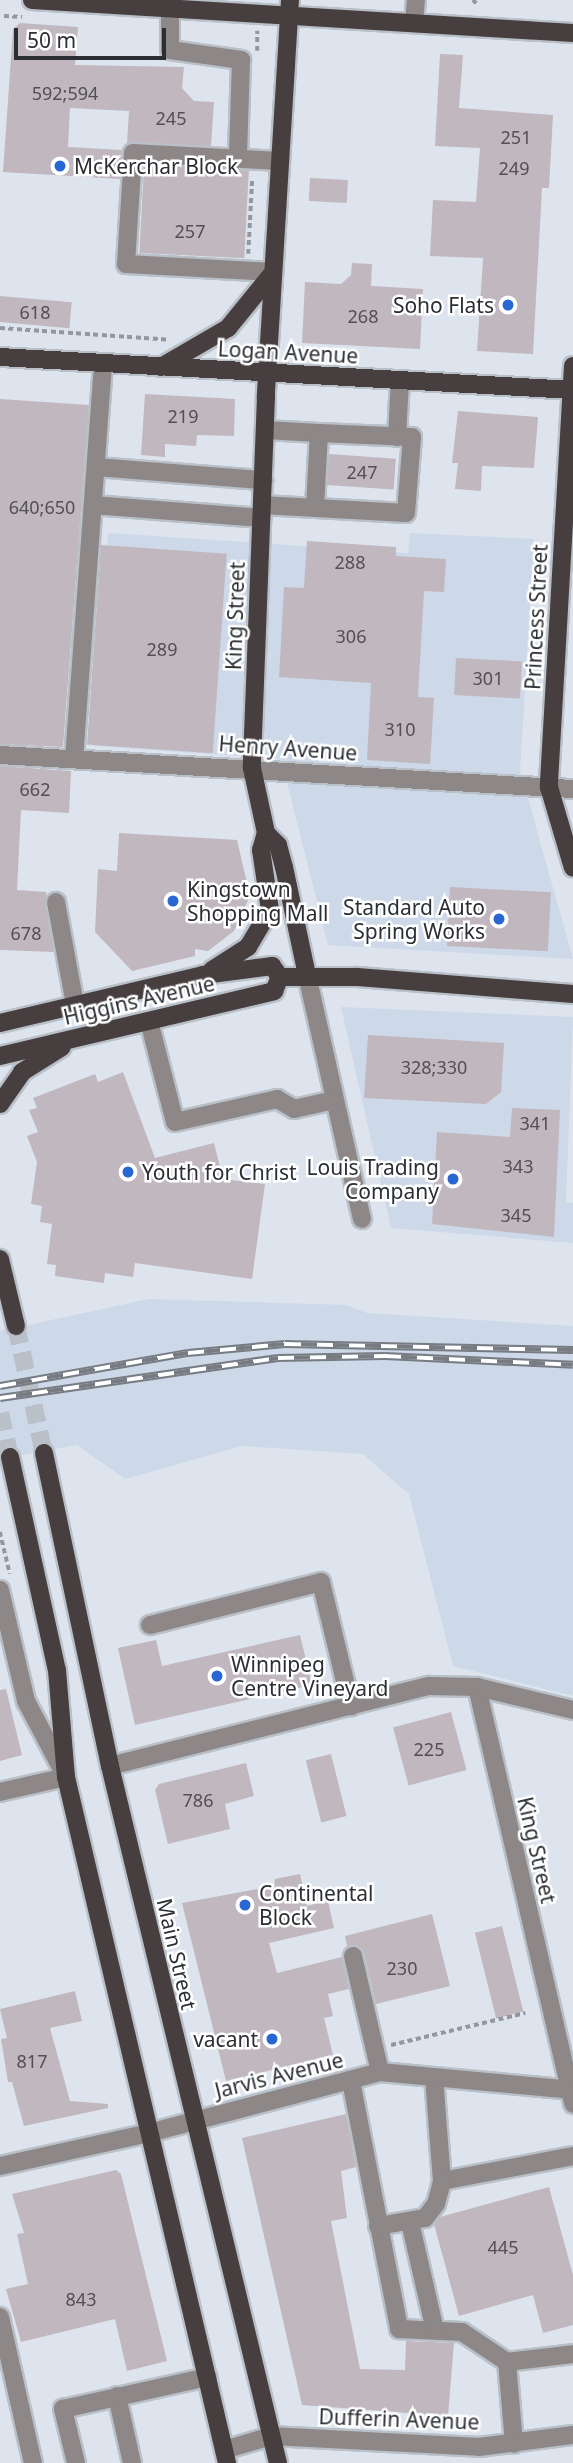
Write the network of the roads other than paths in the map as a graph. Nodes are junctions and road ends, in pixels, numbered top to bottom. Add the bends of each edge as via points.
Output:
1 (32, 0) edge
2 (416, 0) edge
3 (105, 2) edge
4 (289, 6) edge
5 (170, 8) junction
6 (414, 22) junction
7 (573, 33) edge
8 (238, 158) junction
9 (280, 161) junction
10 (273, 272) junction
11 (0, 357) edge
12 (103, 364) junction
13 (573, 366) edge
14 (160, 367) junction
15 (267, 373) junction
16 (400, 380) junction
17 (572, 390) edge
18 (265, 430) junction
19 (319, 433) junction
20 (397, 437) junction
21 (96, 467) junction
22 (263, 480) junction
23 (93, 505) junction
24 (315, 507) junction
25 (262, 511) junction
26 (568, 538) edge
27 (0, 755) edge
28 (74, 759) junction
29 (252, 768) junction
30 (549, 788) junction
31 (573, 789) edge
32 (266, 833) junction
33 (573, 868) edge
34 (56, 902) dead end
35 (203, 975) junction
36 (307, 975) junction
37 (280, 977) junction
38 (573, 994) edge
39 (75, 1005) junction
40 (149, 1021) junction
41 (0, 1023) edge
42 (78, 1038) junction
43 (0, 1056) edge
44 (334, 1100) junction
45 (0, 1104) edge
46 (362, 1219) dead end
47 (0, 1259) edge
48 (16, 1326) tunnel mouth
49 (44, 1452) tunnel mouth
50 (10, 1457) tunnel mouth
51 (0, 1590) edge
52 (150, 1625) dead end
53 (477, 1687) junction
54 (351, 1706) junction
55 (573, 1710) edge
56 (110, 1766) junction
57 (66, 1777) junction
58 (0, 1792) edge
59 (352, 1956) dead end
60 (380, 2072) junction
61 (434, 2077) junction
62 (351, 2081) junction
63 (572, 2094) edge
64 (193, 2120) junction
65 (149, 2133) junction
66 (573, 2156) edge
67 (0, 2166) edge
68 (442, 2182) junction
69 (410, 2222) junction
70 (378, 2226) junction
71 (0, 2317) edge
72 (435, 2330) junction
73 (573, 2354) edge
74 (508, 2362) junction
75 (207, 2377) junction
76 (117, 2396) junction
77 (573, 2435) edge
78 (271, 2436) junction
79 (514, 2444) junction
80 (481, 2455) edge
81 (226, 2456) edge
82 (33, 2463) edge
83 (76, 2463) edge
84 (132, 2463) edge
85 (278, 2463) edge

1 - 3 main road
2 - 6 street
3 - 5 main road
4 - 5 main road
4 - 6 main road
4 - 9 main road, King Street
5 - 8 street via 170,50 241,60
6 - 7 main road
8 - 9 street
8 - 10 street via 133,153 126,264
9 - 10 main road, King Street
10 - 14 main road via 228,328
10 - 15 main road, King Street
11 - 12 main road, Logan Avenue
12 - 14 main road, Logan Avenue
12 - 21 street
13 - 17 main road, Princess Street
14 - 15 main road, Logan Avenue
15 - 16 main road, Logan Avenue
15 - 18 main road, King Street
16 - 17 main road, Logan Avenue
16 - 20 street
17 - 26 main road, Princess Street
18 - 19 street
18 - 22 main road, King Street
19 - 20 street
19 - 24 street
20 - 24 street via 412,438 406,513
21 - 22 street
21 - 23 street
22 - 25 main road, King Street
23 - 25 street
23 - 28 street
24 - 25 street
25 - 29 main road, King Street
26 - 30 main road, Princess Street
27 - 28 street, Henry Avenue
28 - 29 street, Henry Avenue
29 - 30 street, Henry Avenue
29 - 32 main road, King Street
30 - 31 street, Henry Avenue
30 - 33 main road, Princess Street
32 - 35 main road via 261,850 271,895 261,932 235,957
32 - 36 main road, King Street via 278,845
34 - 39 street
35 - 37 main road, Higgins Avenue via 272,966
35 - 39 main road, Higgins Avenue
36 - 37 main road, Higgins Avenue
36 - 38 main road, Higgins Avenue
36 - 44 street, King Street
37 - 40 main road, Higgins Avenue via 274,991
39 - 41 main road, Higgins Avenue
40 - 42 main road, Higgins Avenue
40 - 44 street via 175,1122 277,1099 294,1109
42 - 43 main road, Higgins Avenue
42 - 45 main road via 22,1072
44 - 46 street, King Street
47 - 48 main road
49 - 56 main road, Main Street
50 - 57 main road via 57,1670
51 - 57 street via 26,1701
52 - 54 street via 321,1582
53 - 54 street via 429,1686
53 - 55 street
53 - 63 street, King Street
54 - 56 street
56 - 64 main road, Main Street
57 - 58 street
57 - 65 main road
59 - 60 street
60 - 61 street, Jarvis Avenue
60 - 62 street, Jarvis Avenue
61 - 63 street, Jarvis Avenue
61 - 68 street
62 - 64 street, Jarvis Avenue
62 - 70 street
64 - 65 street, Jarvis Avenue
64 - 78 main road, Main Street
65 - 67 street, Jarvis Avenue
65 - 75 main road
66 - 68 street
68 - 69 street via 436,2204 425,2218
69 - 70 street
69 - 72 street
70 - 72 street via 399,2329
71 - 82 street
72 - 74 street via 462,2332
73 - 74 street
74 - 79 street
75 - 76 street
75 - 81 main road
76 - 83 street via 63,2409
76 - 84 street
77 - 79 street, Dufferin Avenue
78 - 80 street, Dufferin Avenue
78 - 81 street, Dufferin Avenue
78 - 85 main road, Main Street
79 - 80 street, Dufferin Avenue

